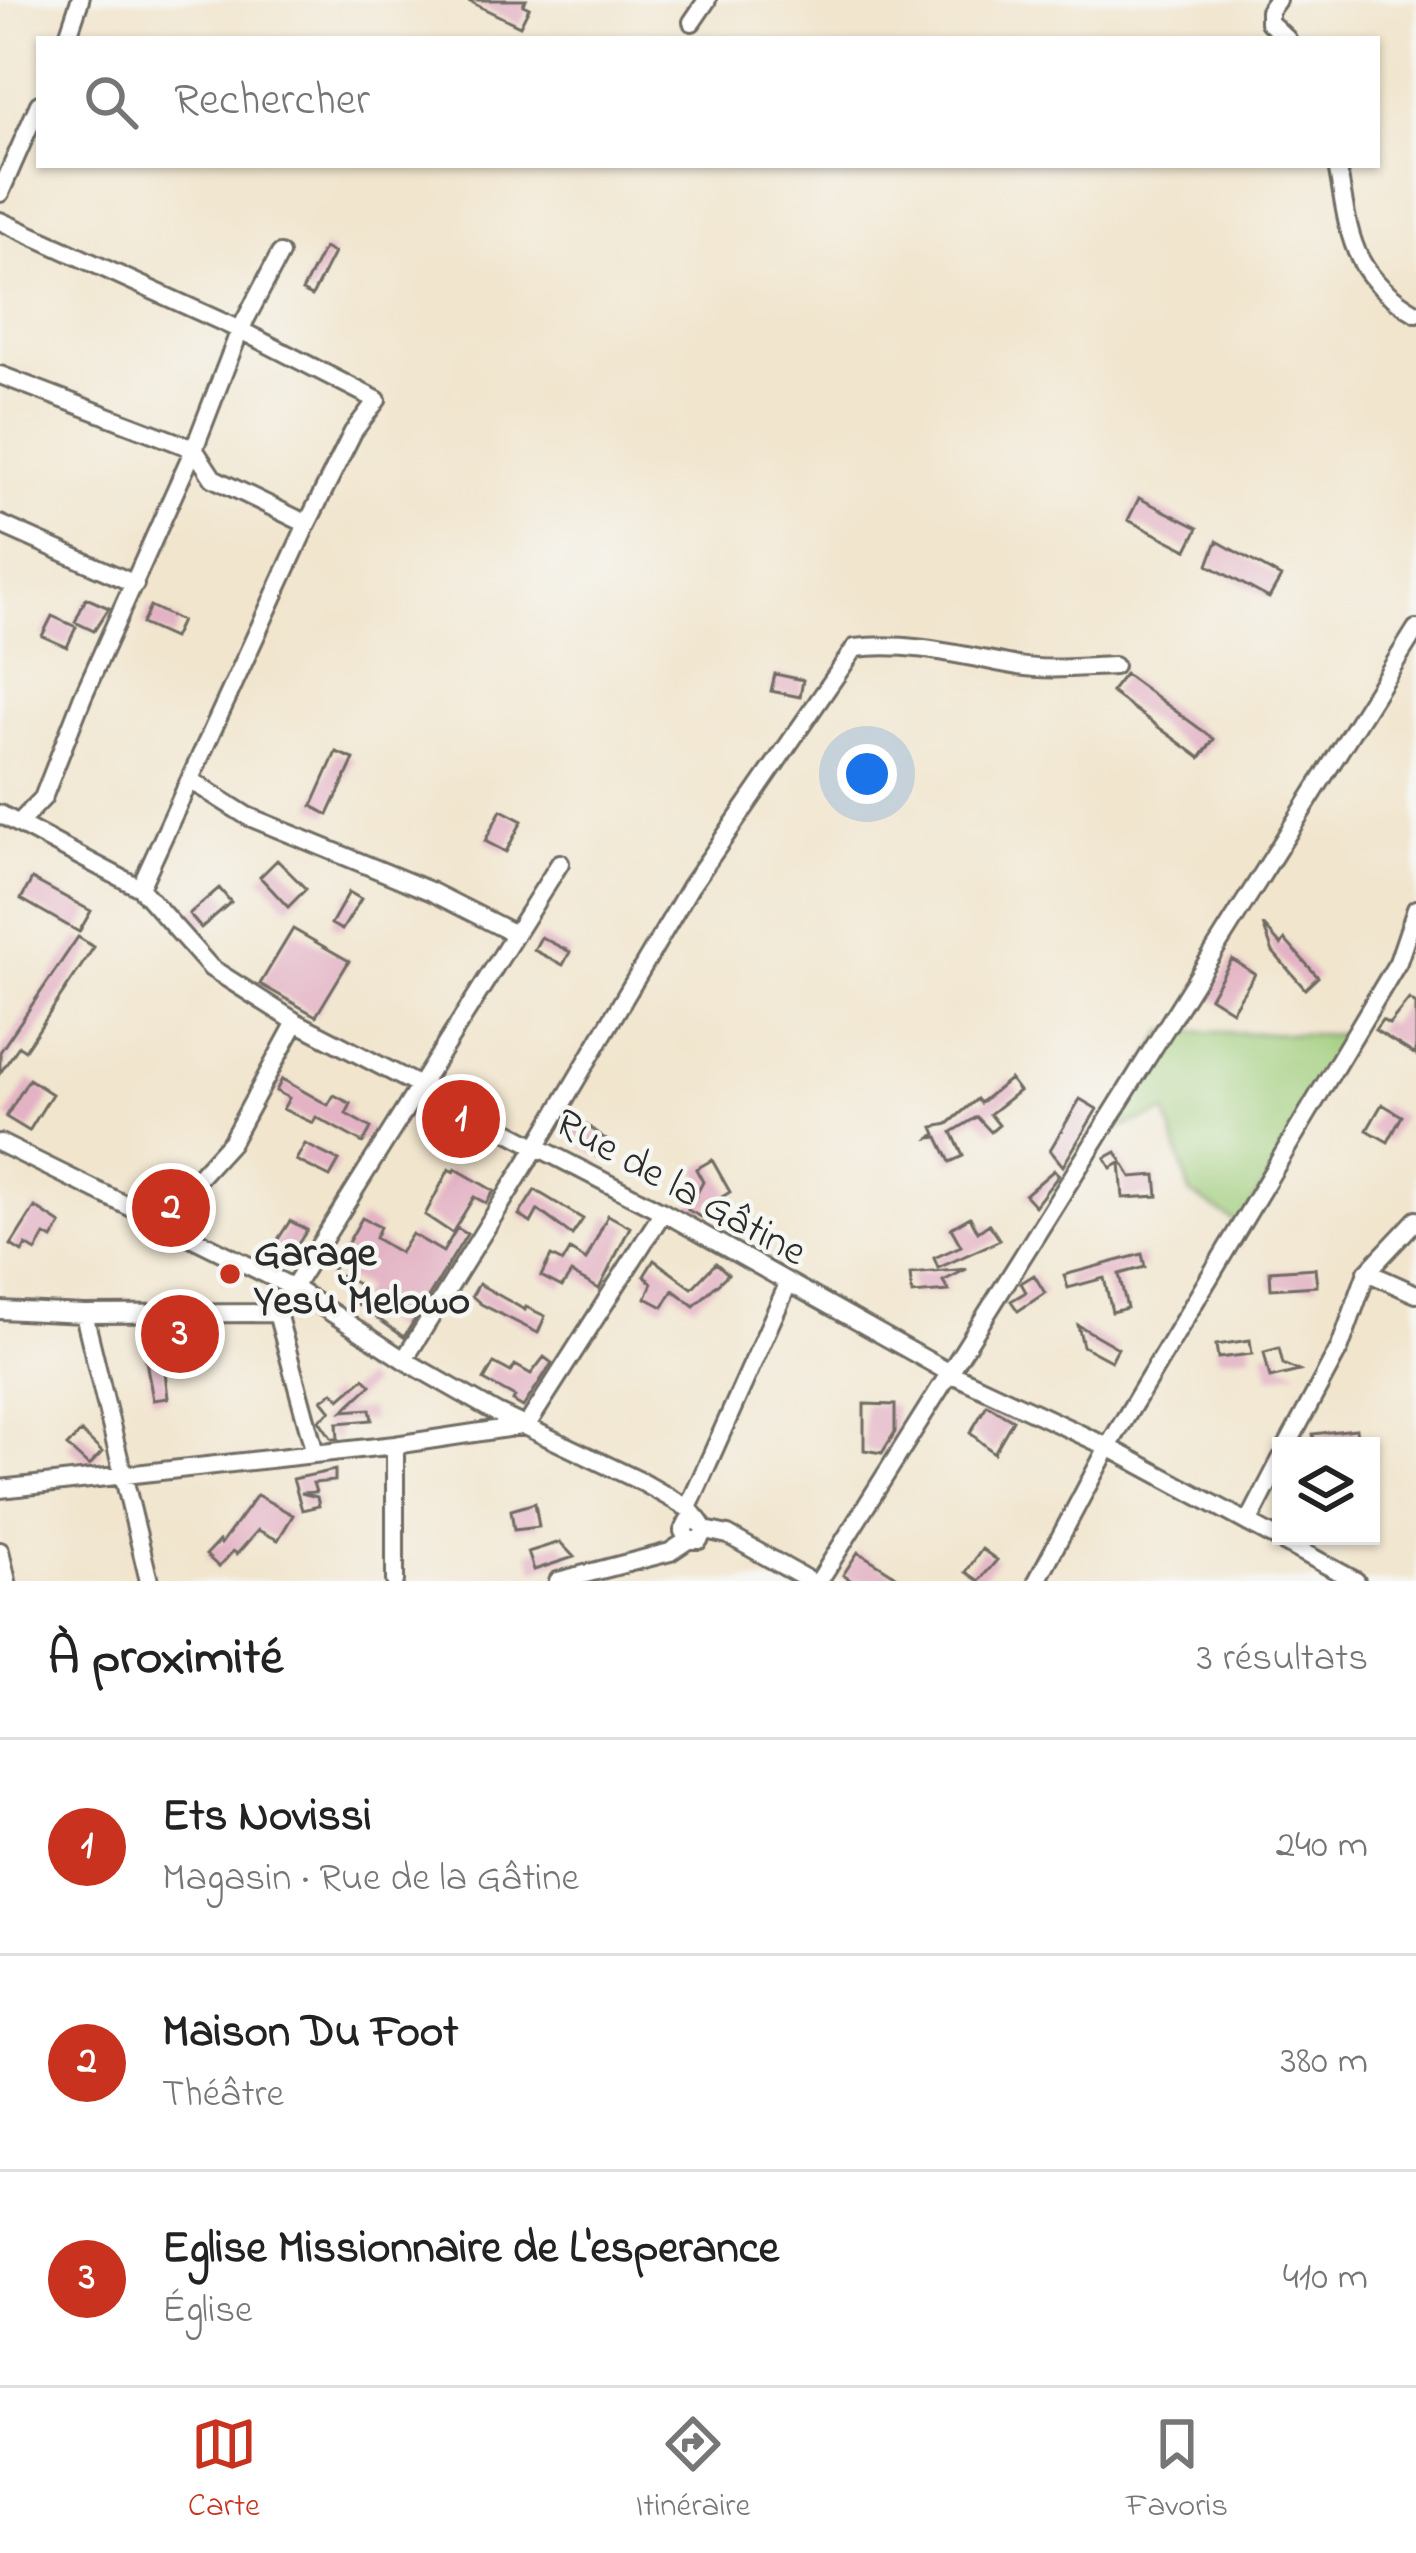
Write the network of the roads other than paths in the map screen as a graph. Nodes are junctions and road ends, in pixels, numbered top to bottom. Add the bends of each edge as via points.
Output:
1 (80, 0) edge
2 (707, 0) edge
3 (1276, 0) edge
4 (692, 22) dead end
5 (68, 36) edge
6 (1284, 36) edge
7 (36, 111) edge
8 (1338, 168) edge
9 (0, 194) edge
10 (0, 221) edge
11 (280, 254) dead end
12 (1416, 313) edge
13 (240, 330) junction
14 (0, 375) edge
15 (194, 449) junction
16 (0, 524) edge
17 (307, 524) junction
18 (135, 584) junction
19 (1416, 629) edge
20 (1114, 666) dead end
21 (190, 780) junction
22 (0, 814) edge
23 (19, 823) junction
24 (560, 863) dead end
25 (140, 888) junction
26 (1416, 909) edge
27 (515, 934) junction
28 (1398, 962) junction
29 (1416, 977) edge
30 (296, 1022) junction
31 (421, 1085) junction
32 (0, 1143) edge
33 (537, 1146) junction
34 (663, 1212) junction
35 (1416, 1220) edge
36 (159, 1221) junction
37 (1367, 1272) junction
38 (788, 1284) junction
39 (294, 1288) junction
40 (1416, 1294) edge
41 (0, 1310) edge
42 (277, 1313) junction
43 (84, 1314) junction
44 (404, 1360) junction
45 (950, 1373) junction
46 (527, 1425) junction
47 (1292, 1437) edge
48 (394, 1445) junction
49 (1108, 1448) junction
50 (315, 1453) junction
51 (125, 1472) junction
52 (1272, 1476) edge
53 (0, 1489) edge
54 (1248, 1523) junction
55 (695, 1525) junction
56 (0, 1551) edge
57 (7, 1581) edge
58 (148, 1581) edge
59 (394, 1581) edge
60 (558, 1581) edge
61 (814, 1581) edge
62 (1036, 1581) edge
63 (1356, 1581) edge

1 - 5 street
2 - 4 street
3 - 6 street via 1269,22
7 - 9 street
8 - 12 street via 1355,250 1372,282
10 - 13 street
11 - 13 street
13 - 15 street
13 - 17 street via 377,400
14 - 15 street
15 - 17 street via 213,478
15 - 18 street
16 - 18 street
17 - 21 street
18 - 23 street via 43,798
19 - 45 street
20 - 33 street via 1047,669 960,653 856,648 690,887
21 - 25 street
21 - 27 street via 247,816
22 - 23 street, Rue de la Gâtine
23 - 25 street, Rue de la Gâtine
24 - 27 street
25 - 30 street, Rue de la Gâtine via 211,968
26 - 28 street
27 - 31 street
28 - 29 street
28 - 49 street
30 - 31 street, Rue de la Gâtine
30 - 36 street via 231,1142
31 - 33 street, Rue de la Gâtine
31 - 39 street
32 - 36 street
33 - 34 street, Rue de la Gâtine
33 - 44 street
34 - 38 street, Rue de la Gâtine
34 - 46 street
35 - 37 street
36 - 39 street
37 - 40 street
37 - 47 street via 1340,1348
38 - 45 street, Rue de la Gâtine
38 - 55 street
39 - 42 street
39 - 44 street
41 - 43 street
42 - 43 street
42 - 50 street
43 - 51 street
44 - 46 street
45 - 49 street, Rue de la Gâtine
45 - 61 street
46 - 48 street
46 - 55 street
48 - 50 street
48 - 59 street
49 - 54 street, Rue de la Gâtine
49 - 62 street
50 - 51 street
51 - 53 street
51 - 58 street
52 - 54 street
54 - 63 street, Rue de la Gâtine
55 - 60 street via 670,1552
55 - 61 street
56 - 57 street

